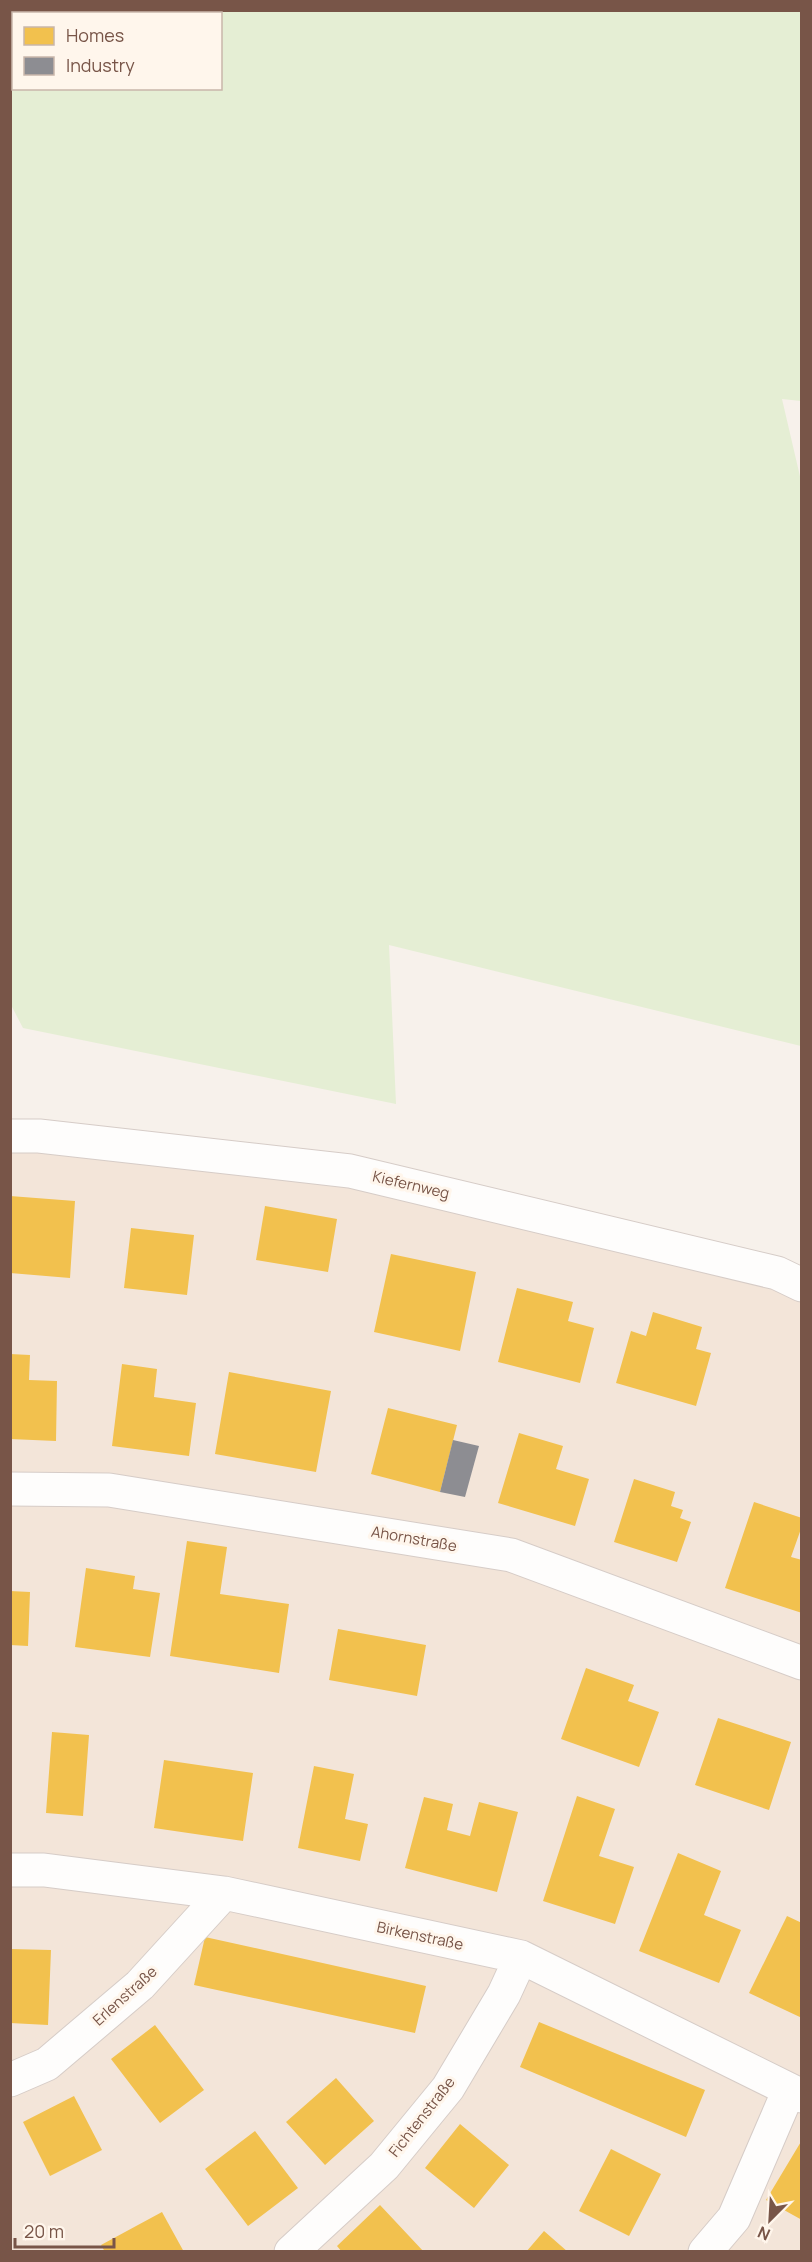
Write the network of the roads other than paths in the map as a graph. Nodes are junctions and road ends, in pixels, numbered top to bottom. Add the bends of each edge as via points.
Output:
1 (10, 1136) edge
2 (801, 1285) edge
3 (10, 1489) edge
4 (801, 1663) edge
5 (10, 1870) edge
6 (224, 1893) junction
7 (521, 1957) junction
8 (10, 2080) edge
9 (795, 2093) edge
10 (291, 2252) edge
11 (705, 2252) edge

1 - 2 street, Kiefernweg via 350,1171 777,1273
3 - 4 street, Ahornstraße via 109,1490 511,1555
5 - 6 street, Birkenstraße via 44,1870
6 - 7 street, Birkenstraße
6 - 8 street, Erlenstraße via 140,1985 46,2064
7 - 9 street, Birkenstraße
7 - 10 street, Fichtenstraße via 504,1994 448,2088 384,2166
9 - 11 street via 734,2218

